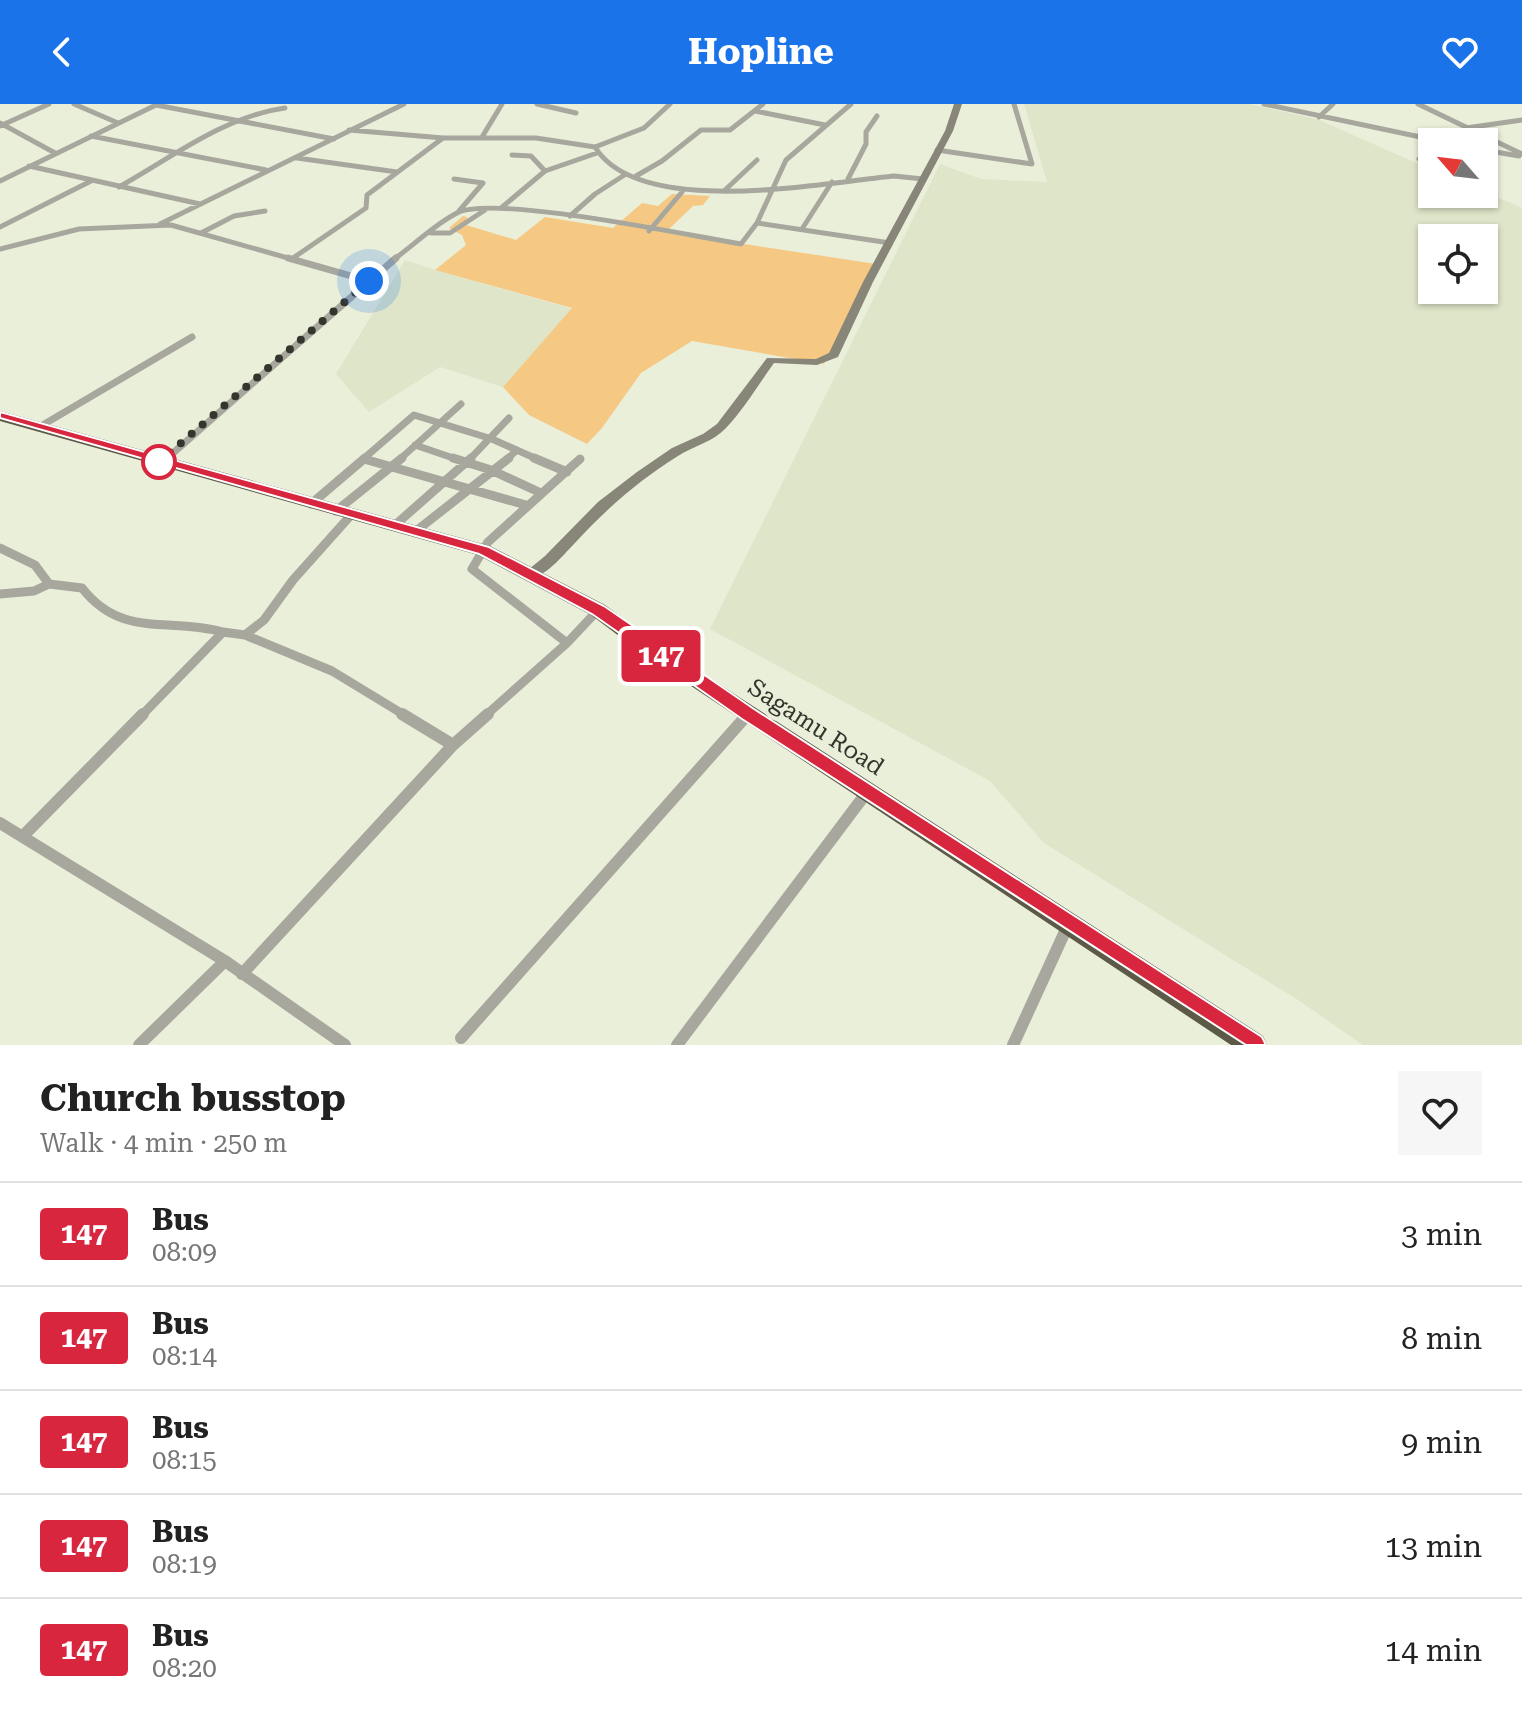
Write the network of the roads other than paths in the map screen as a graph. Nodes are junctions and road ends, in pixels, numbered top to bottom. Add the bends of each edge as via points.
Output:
1 (49, 104) edge
2 (74, 104) edge
3 (404, 104) edge
4 (502, 104) edge
5 (537, 104) edge
6 (670, 104) edge
7 (763, 104) edge
8 (851, 104) edge
9 (958, 104) edge
10 (1014, 104) edge
11 (1264, 104) edge
12 (1281, 104) edge
13 (1333, 104) edge
14 (1418, 104) edge
15 (157, 105) edge
16 (285, 108) dead end
17 (1291, 110) junction
18 (755, 111) junction
19 (576, 113) dead end
20 (877, 116) dead end
21 (1319, 117) junction
22 (1522, 120) edge
23 (118, 123) junction
24 (237, 123) junction
25 (1, 125) edge
26 (825, 125) junction
27 (366, 127) junction
28 (1466, 128) joint
29 (91, 136) junction
30 (482, 137) junction
31 (1418, 137) edge
32 (443, 138) junction
33 (334, 139) junction
34 (1498, 143) edge
35 (596, 150) junction
36 (937, 150) junction
37 (182, 152) junction
38 (1498, 152) edge
39 (55, 153) junction
40 (512, 155) dead end
41 (1522, 155) edge
42 (295, 158) junction
43 (757, 160) dead end
44 (29, 166) junction
45 (266, 170) junction
46 (545, 171) junction
47 (397, 172) junction
48 (626, 174) junction
49 (636, 176) junction
50 (454, 179) dead end
51 (848, 179) junction
52 (923, 179) junction
53 (0, 181) edge
54 (91, 181) junction
55 (832, 182) junction
56 (775, 185) junction
57 (119, 187) junction
58 (725, 190) junction
59 (682, 192) junction
60 (200, 204) junction
61 (501, 208) junction
62 (485, 210) junction
63 (265, 211) dead end
64 (459, 211) junction
65 (570, 216) junction
66 (757, 223) junction
67 (157, 225) junction
68 (0, 227) edge
69 (802, 229) junction
70 (649, 231) junction
71 (201, 233) junction
72 (431, 233) junction
73 (890, 243) junction
74 (0, 249) edge
75 (293, 258) junction
76 (369, 281) junction
77 (192, 337) dead end
78 (461, 404) dead end
79 (0, 416) edge
80 (509, 418) dead end
81 (437, 424) junction
82 (41, 426) junction
83 (492, 439) junction
84 (415, 445) junction
85 (516, 451) junction
86 (364, 459) junction
87 (580, 459) dead end
88 (466, 461) junction
89 (161, 463) junction
90 (391, 467) junction
91 (491, 470) junction
92 (567, 472) junction
93 (444, 481) junction
94 (474, 488) junction
95 (541, 493) junction
96 (311, 504) junction
97 (526, 505) junction
98 (343, 513) junction
99 (394, 526) junction
100 (416, 531) junction
101 (0, 548) edge
102 (484, 550) junction
103 (530, 574) junction
104 (49, 584) junction
105 (0, 594) edge
106 (598, 610) junction
107 (223, 632) junction
108 (245, 635) junction
109 (567, 643) junction
110 (748, 714) junction
111 (453, 745) junction
112 (867, 792) junction
113 (0, 823) edge
114 (24, 835) junction
115 (1069, 923) junction
116 (225, 961) junction
117 (242, 974) junction
118 (461, 1038) dead end
119 (139, 1045) edge
120 (345, 1045) edge
121 (677, 1045) edge
122 (1013, 1045) edge
123 (1254, 1045) edge

1 - 25 street
2 - 23 street
3 - 27 street
4 - 30 street
5 - 19 street
6 - 35 street via 644,128
7 - 18 street
8 - 26 street
9 - 36 street
10 - 36 street via 1032,164
11 - 17 street
12 - 17 street
13 - 21 street
14 - 28 street
15 - 23 street
15 - 24 street
16 - 24 street
17 - 21 street
18 - 26 street
18 - 49 street via 730,130 701,130
20 - 51 street
21 - 31 street
22 - 28 street
23 - 29 street
24 - 33 street
24 - 37 street
25 - 39 street
26 - 56 street via 791,154
27 - 32 street
27 - 33 street
29 - 37 street
29 - 39 street
30 - 32 street
30 - 35 street via 536,138
32 - 47 street
33 - 42 street
34 - 41 street
35 - 46 street
35 - 48 street via 608,165
36 - 52 street
37 - 45 street
37 - 57 street
38 - 41 street
39 - 44 street
40 - 46 street via 531,156
42 - 45 street
42 - 47 street
43 - 58 street
44 - 53 street
44 - 54 street
45 - 60 street
46 - 61 street
47 - 75 street via 367,195 366,208
48 - 49 street
48 - 65 street
49 - 59 street
50 - 64 street via 483,183
51 - 52 street
51 - 55 street
52 - 73 street
54 - 57 street
54 - 68 street
55 - 56 street
55 - 69 street
56 - 58 street
56 - 66 street
57 - 60 street
58 - 59 street
59 - 70 street
60 - 67 street
61 - 62 street
61 - 65 street
62 - 64 street
62 - 72 street via 450,233
63 - 71 street via 234,216
64 - 72 street
65 - 70 street
66 - 69 street
66 - 70 street via 735,245
67 - 71 street
67 - 74 street via 79,229
69 - 73 street
71 - 75 street
72 - 76 street
73 - 103 street via 834,355 817,362 771,360 721,427 641,475
75 - 76 street
76 - 89 street
77 - 82 street
78 - 81 street
79 - 82 highway, Sagamu Road
80 - 83 street
81 - 83 street
81 - 84 street
81 - 86 street via 414,415
82 - 89 highway, Sagamu Road
83 - 85 street
83 - 88 street
84 - 88 street
84 - 90 street
85 - 91 street
85 - 92 street
86 - 90 street
86 - 96 street
87 - 92 street
88 - 91 street
88 - 93 street
89 - 96 highway, Sagamu Road
90 - 93 street
90 - 98 street
91 - 94 street
91 - 95 street
92 - 95 street
93 - 94 street
93 - 99 street
94 - 97 street
94 - 100 street
95 - 97 street
96 - 98 highway, Sagamu Road
97 - 102 street
98 - 99 highway, Sagamu Road
98 - 108 street via 264,620
99 - 100 highway, Sagamu Road
100 - 102 highway, Sagamu Road
101 - 104 street via 35,565
102 - 103 highway, Sagamu Road
102 - 109 street via 474,572
103 - 106 highway, Sagamu Road
104 - 105 street
104 - 107 street via 82,588 91,602 117,621
106 - 109 street
106 - 110 highway, Sagamu Road
107 - 108 street
107 - 114 street
108 - 111 street via 332,671
109 - 111 street
110 - 112 highway, Sagamu Road
110 - 118 street
111 - 117 street
112 - 115 highway, Sagamu Road
112 - 121 street
113 - 114 street
114 - 116 street
115 - 122 street
115 - 123 highway, Sagamu Road
116 - 117 street
116 - 119 street
117 - 120 street

